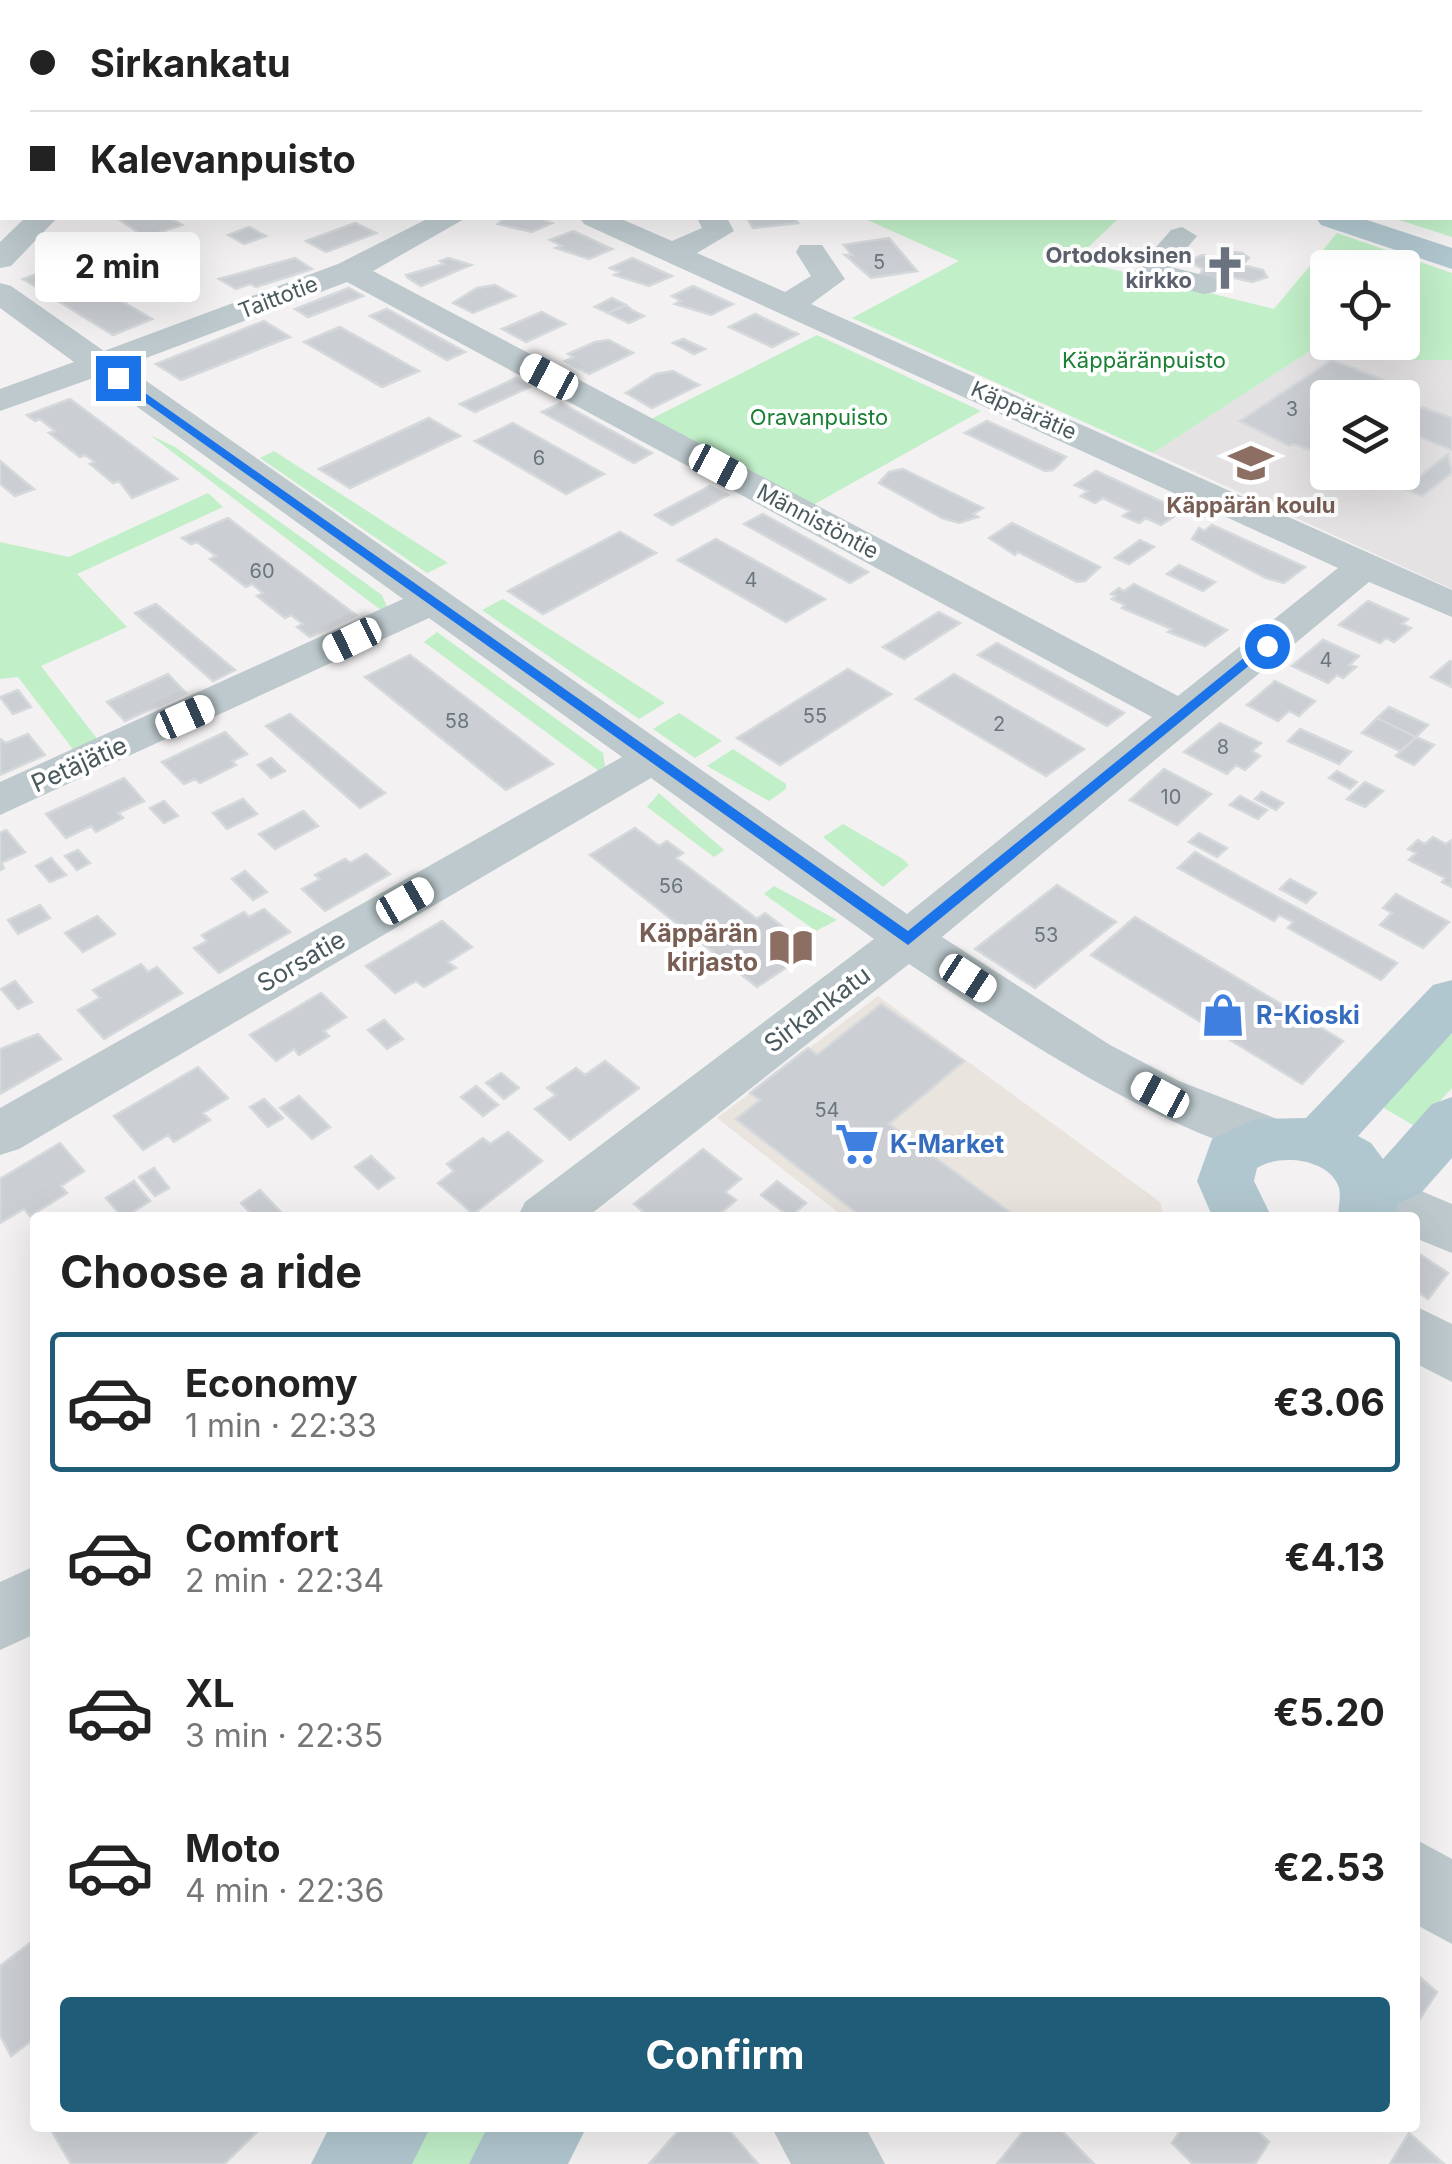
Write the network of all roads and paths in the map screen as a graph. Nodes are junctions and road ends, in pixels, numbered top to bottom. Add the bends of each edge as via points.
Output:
1 (40, 220) edge
2 (447, 220) edge
3 (600, 220) edge
4 (713, 220) edge
5 (1155, 220) edge
6 (1338, 220) edge
7 (674, 252) junction
8 (811, 252) dead end
9 (0, 259) edge
10 (1452, 259) edge
11 (348, 271) junction
12 (1204, 285) dead end
13 (0, 293) edge
14 (788, 304) junction
15 (99, 364) junction
16 (0, 401) edge
17 (1364, 566) junction
18 (430, 602) junction
19 (1452, 605) edge
20 (1182, 715) junction
21 (653, 758) junction
22 (0, 800) edge
23 (908, 939) junction
24 (1452, 998) edge
25 (1452, 1118) edge
26 (0, 1134) edge
27 (1319, 1141) junction
28 (1237, 1185) edge
29 (1368, 1204) edge
30 (553, 1212) edge
31 (1394, 1212) edge
32 (1420, 1220) edge
33 (1452, 1230) edge
34 (1420, 1334) edge
35 (1452, 1356) edge
36 (30, 1601) edge
37 (0, 1618) edge
38 (1420, 1880) edge
39 (1452, 1907) edge
40 (384, 2132) edge
41 (540, 2132) edge
42 (816, 2132) edge
43 (353, 2164) edge
44 (511, 2164) edge
45 (845, 2164) edge

1 - 9 street
2 - 11 street, Taittotie
3 - 7 street, Käppärätie
4 - 7 street via 719,231
5 - 12 street via 1196,240 1151,271
6 - 10 main road
7 - 14 street, Käppärätie
8 - 14 street via 828,279
11 - 15 street, Taittotie
11 - 20 street, Männistöntie
13 - 15 street
14 - 17 street, Käppärätie
15 - 16 street, Taittotie
15 - 18 street
17 - 19 street, Käppärätie
17 - 20 street, Sirkankatu
18 - 21 street
18 - 22 street, Petäjätie
20 - 23 street, Sirkankatu
21 - 23 street
21 - 26 street, Sorsatie
23 - 28 street via 1092,1059
23 - 30 street, Sirkankatu
24 - 27 main road
25 - 29 main road
27 - 28 main road via 1298,1135
27 - 29 main road via 1352,1163
29 - 31 street
32 - 33 street
34 - 35 street
36 - 37 street
38 - 39 street
40 - 43 main road
41 - 44 main road
42 - 45 street

